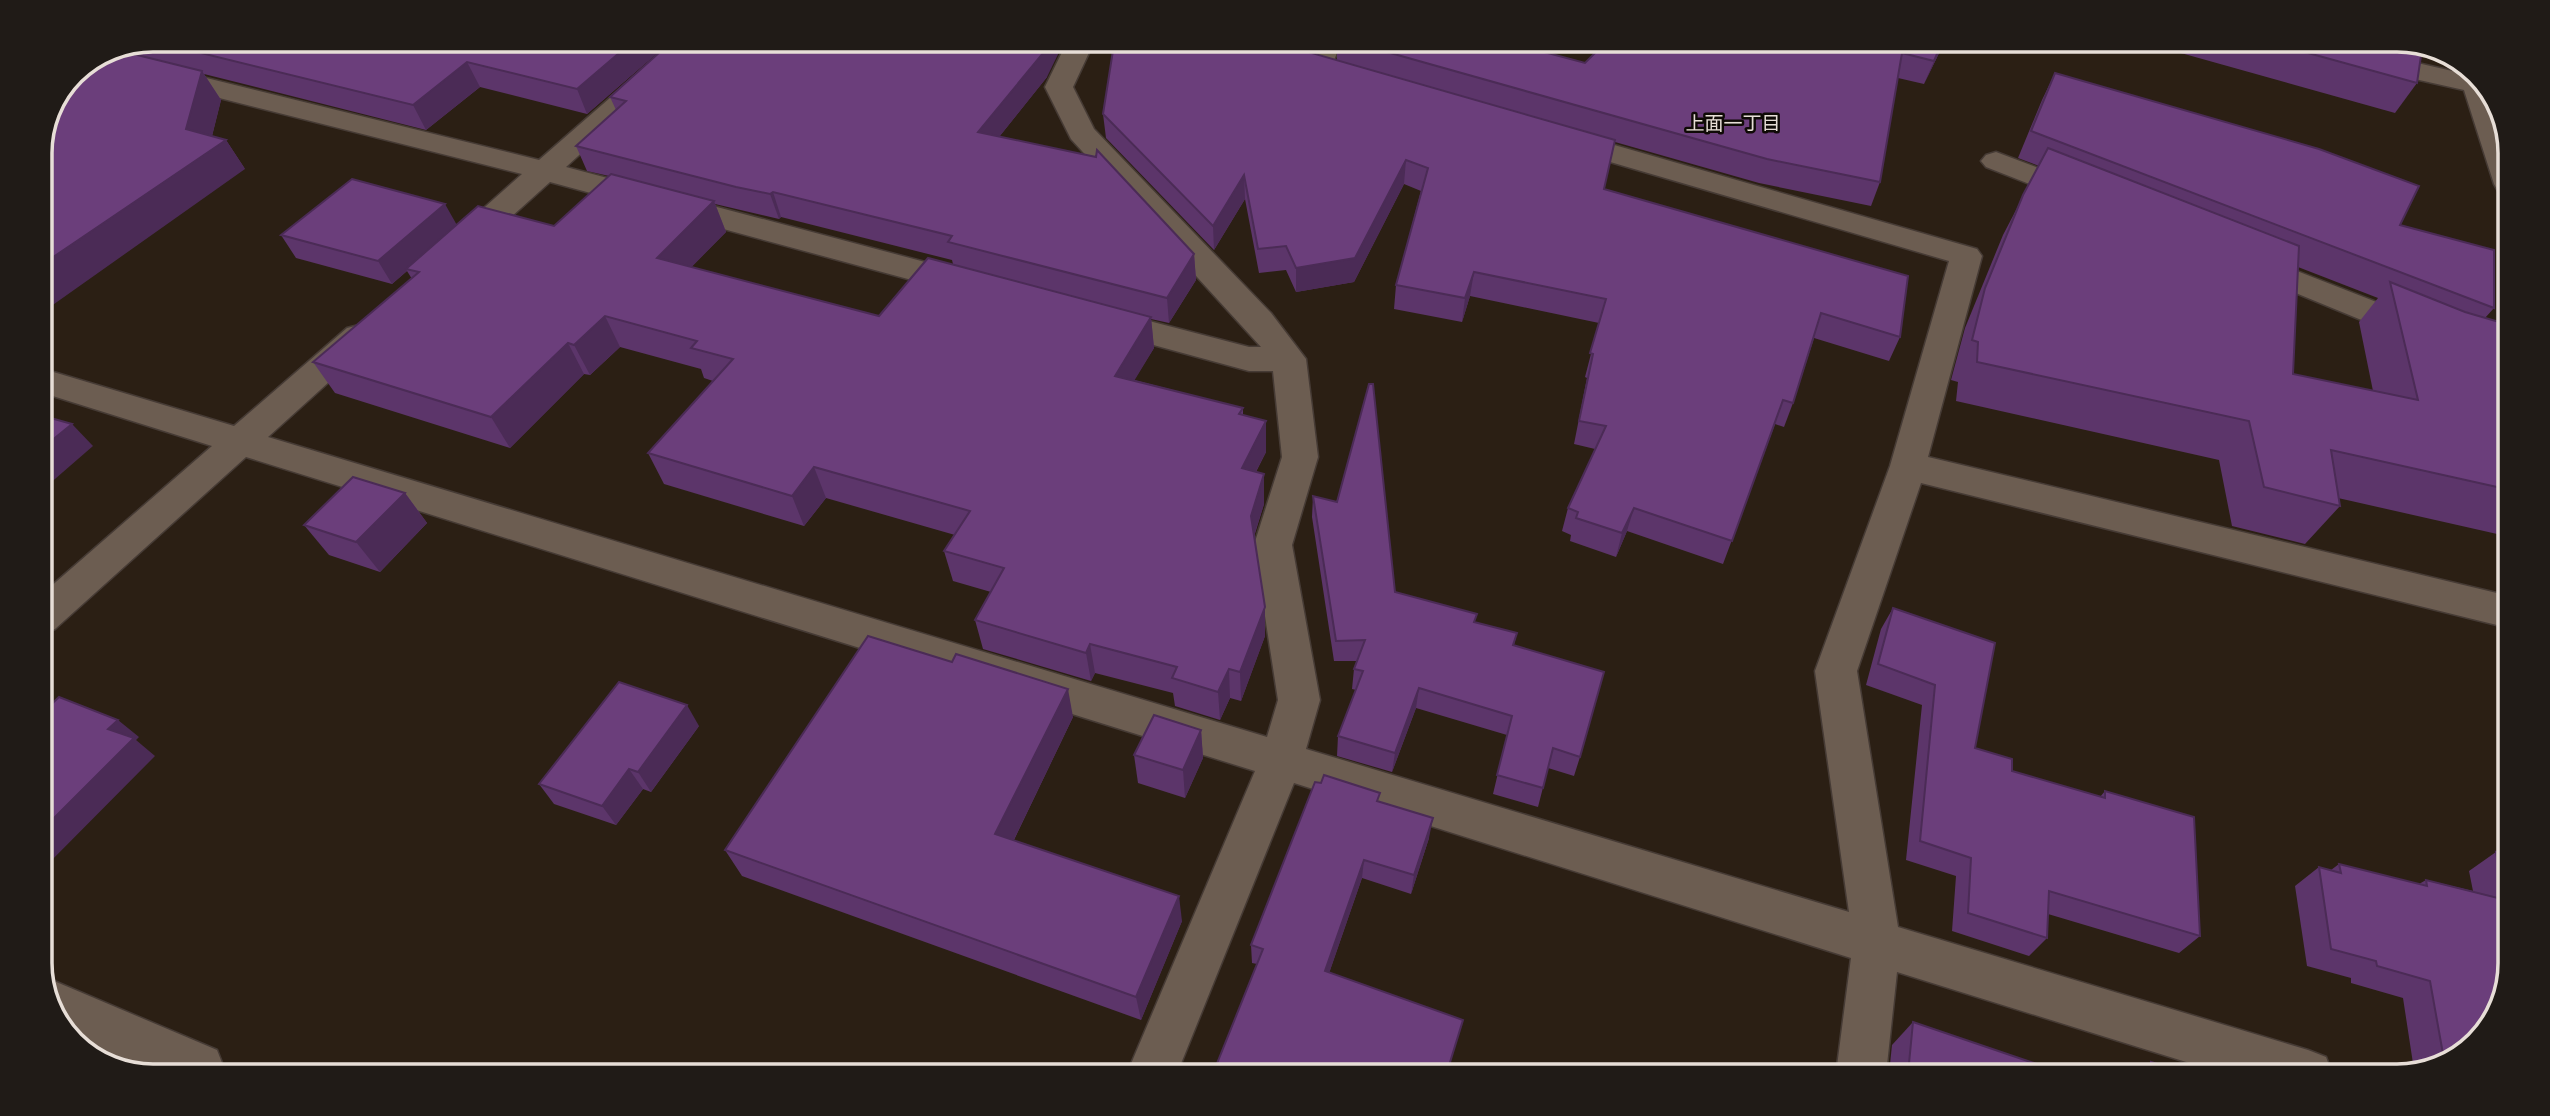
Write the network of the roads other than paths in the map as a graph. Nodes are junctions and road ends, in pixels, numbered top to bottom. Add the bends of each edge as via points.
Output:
1 (679, 52) edge
2 (1075, 52) edge
3 (1324, 52) edge
4 (2333, 52) edge
5 (131, 67) edge
6 (2463, 78) edge
7 (1384, 87) edge
8 (2479, 95) edge
9 (1530, 129) edge
10 (2497, 148) edge
11 (1996, 161) dead end
12 (545, 171) junction
13 (2111, 208) edge
14 (2226, 254) edge
15 (441, 264) edge
16 (997, 292) edge
17 (1076, 313) edge
18 (378, 319) edge
19 (2497, 357) edge
20 (1289, 359) junction
21 (53, 384) edge
22 (242, 440) junction
23 (1908, 466) junction
24 (53, 607) edge
25 (2498, 609) edge
26 (1282, 759) junction
27 (1877, 942) junction
28 (64, 1010) edge
29 (190, 1064) edge
30 (1156, 1064) edge
31 (1862, 1064) edge
32 (2272, 1064) edge

1 - 12 street
2 - 20 street via 1059,87 1081,133 1259,321
3 - 7 street via 1318,67
4 - 6 street
5 - 12 street
8 - 10 street
9 - 23 street via 1966,256
11 - 13 street
12 - 15 street
12 - 16 street
14 - 19 street via 2444,341
17 - 20 street via 1249,359
18 - 22 street
20 - 26 street via 1300,457 1273,545 1299,700
21 - 22 street
22 - 24 street
22 - 26 street
23 - 25 street
23 - 27 street via 1836,671
26 - 27 street
26 - 30 street
27 - 31 street
27 - 32 street
28 - 29 street

